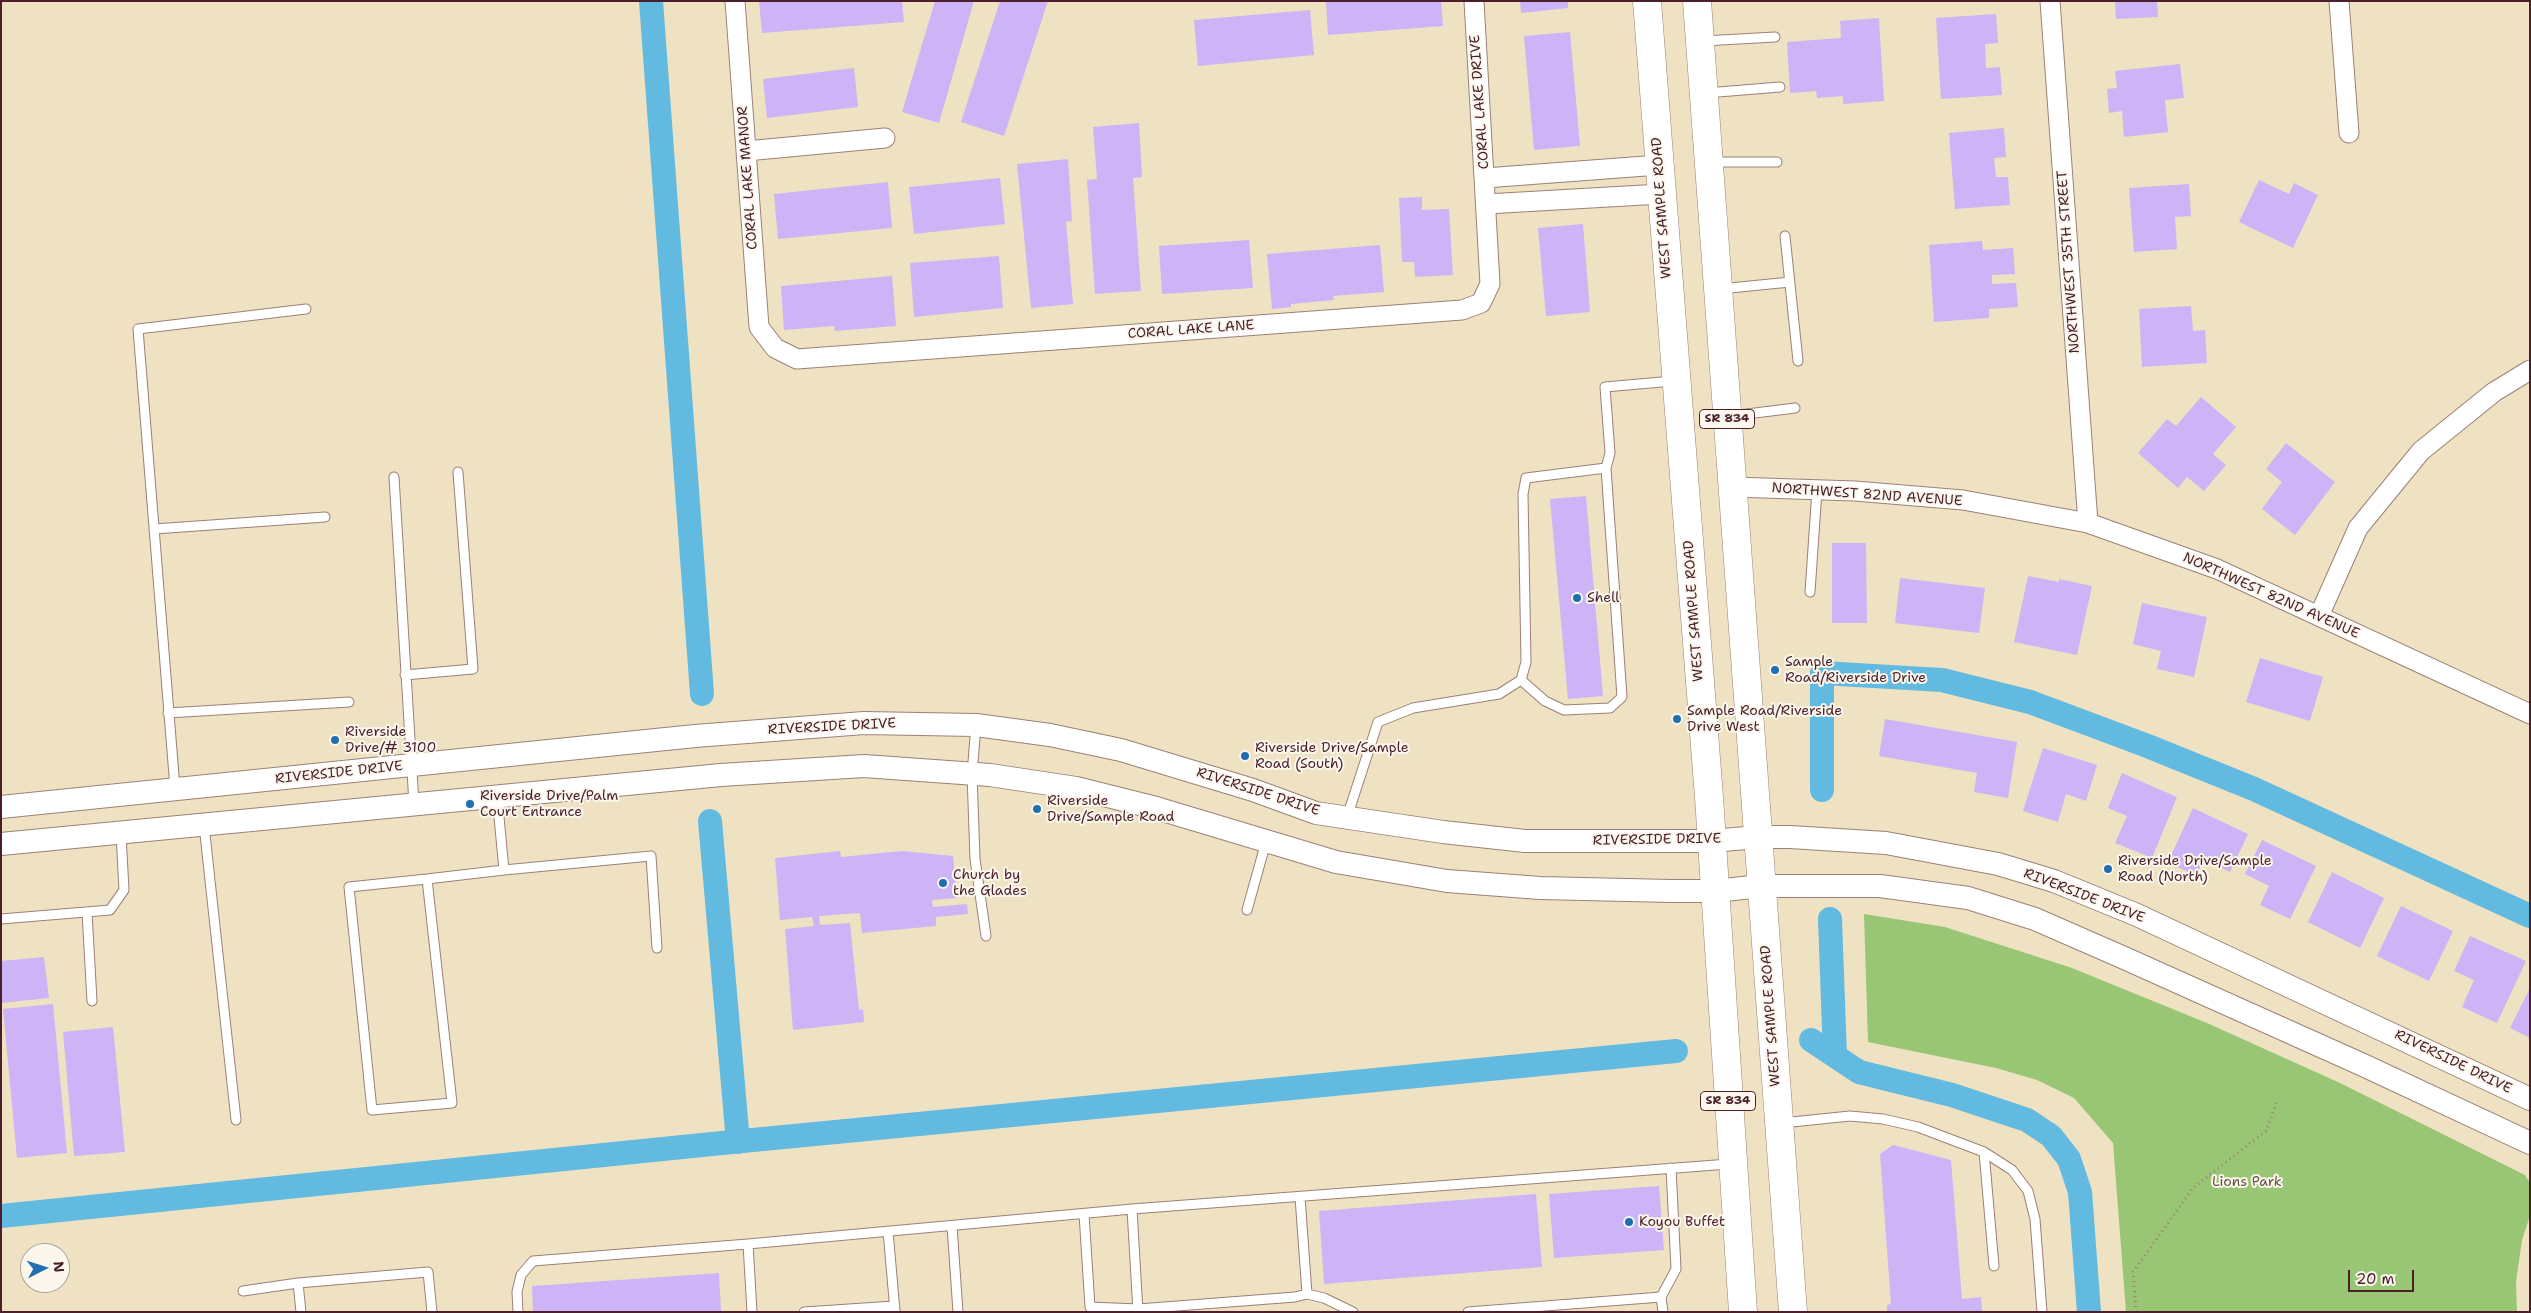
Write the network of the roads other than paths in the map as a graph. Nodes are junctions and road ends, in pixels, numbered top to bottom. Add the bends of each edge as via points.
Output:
1 (735, 1) edge
2 (1474, 1) edge
3 (1647, 1) edge
4 (1697, 1) edge
5 (2050, 1) edge
6 (2339, 1) edge
7 (1774, 37) dead end
8 (1700, 41) junction
9 (1780, 87) dead end
10 (1704, 93) junction
11 (2349, 133) dead end
12 (885, 138) dead end
13 (746, 151) junction
14 (1709, 162) junction
15 (1777, 162) dead end
16 (1659, 165) junction
17 (1485, 178) junction
18 (1661, 194) junction
19 (1486, 204) junction
20 (1784, 236) dead end
21 (1790, 282) junction
22 (1718, 289) junction
23 (306, 309) dead end
24 (775, 348) joint
25 (1798, 361) dead end
26 (2530, 370) edge
27 (1676, 380) junction
28 (1796, 408) dead end
29 (1727, 416) junction
30 (1606, 468) junction
31 (458, 472) dead end
32 (394, 477) dead end
33 (1733, 487) junction
34 (1817, 490) junction
35 (325, 517) dead end
36 (2088, 523) junction
37 (154, 530) junction
38 (1810, 592) dead end
39 (2319, 616) junction
40 (405, 675) junction
41 (1521, 680) junction
42 (349, 702) dead end
43 (168, 714) junction
44 (2530, 714) edge
45 (976, 725) junction
46 (411, 766) junction
47 (972, 774) junction
48 (175, 790) junction
49 (496, 796) junction
50 (414, 804) junction
51 (1, 807) edge
52 (1347, 817) junction
53 (204, 824) junction
54 (121, 832) junction
55 (1757, 837) junction
56 (1712, 841) junction
57 (1266, 842) junction
58 (1, 844) edge
59 (504, 870) junction
60 (427, 878) junction
61 (1761, 886) junction
62 (1715, 891) junction
63 (1247, 910) dead end
64 (87, 912) junction
65 (1, 919) edge
66 (986, 936) dead end
67 (658, 948) dead end
68 (92, 1001) dead end
69 (2530, 1099) edge
70 (236, 1120) dead end
71 (1779, 1123) junction
72 (2530, 1143) edge
73 (1984, 1152) junction
74 (1732, 1163) junction
75 (1671, 1168) junction
76 (1300, 1197) junction
77 (1132, 1209) junction
78 (1084, 1214) junction
79 (952, 1226) junction
80 (888, 1232) junction
81 (748, 1244) junction
82 (1994, 1266) dead end
83 (298, 1283) junction
84 (243, 1291) dead end
85 (1307, 1294) junction
86 (1662, 1297) junction
87 (895, 1309) edge
88 (1090, 1309) edge
89 (1138, 1310) edge
90 (301, 1312) edge
91 (432, 1312) edge
92 (518, 1312) edge
93 (752, 1312) edge
94 (804, 1312) edge
95 (958, 1312) edge
96 (1353, 1312) edge
97 (1468, 1312) edge
98 (1663, 1312) edge
99 (1743, 1312) edge
100 (1793, 1312) edge
101 (2042, 1312) edge

1 - 13 street, CORAL LAKE MANOR
2 - 17 street, CORAL LAKE DRIVE
3 - 16 main road, WEST SAMPLE ROAD / SR 834
4 - 8 main road, WEST SAMPLE ROAD / SR 834
5 - 36 street, NORTHWEST 35TH STREET
6 - 11 street
7 - 8 lane
8 - 10 main road, WEST SAMPLE ROAD / SR 834
9 - 10 lane
10 - 14 main road, WEST SAMPLE ROAD / SR 834
12 - 13 street
13 - 24 street, CORAL LAKE MANOR via 758,327
14 - 15 lane
14 - 22 main road, WEST SAMPLE ROAD / SR 834
16 - 17 street, CORAL LAKE DRIVE
16 - 18 main road, WEST SAMPLE ROAD / SR 834
17 - 19 street, CORAL LAKE LANE
18 - 19 street
18 - 27 main road, WEST SAMPLE ROAD / SR 834
19 - 24 street, CORAL LAKE LANE via 1490,284 1481,303 1462,310 797,359
20 - 21 lane
21 - 22 lane
21 - 25 lane
22 - 29 main road, WEST SAMPLE ROAD / SR 834
23 - 37 lane via 138,328
26 - 39 street via 2494,392 2421,450 2358,528
27 - 30 lane via 1605,387 1610,453
27 - 56 main road, WEST SAMPLE ROAD / SR 834
28 - 29 lane
29 - 33 main road, WEST SAMPLE ROAD / SR 834
30 - 41 lane via 1526,478 1523,494 1526,662
30 - 41 lane via 1622,697 1610,708 1564,710 1545,701
31 - 40 lane via 473,669
32 - 40 lane
33 - 34 street, NORTHWEST 82ND AVENUE
33 - 55 main road, WEST SAMPLE ROAD / SR 834
34 - 36 street, NORTHWEST 82ND AVENUE via 1963,500
34 - 38 lane
35 - 37 lane
36 - 39 street, NORTHWEST 82ND AVENUE via 2217,569
37 - 43 lane
39 - 44 street, NORTHWEST 82ND AVENUE
40 - 46 lane
41 - 52 lane via 1499,694 1412,708 1378,722
42 - 43 lane
43 - 48 lane
45 - 46 street, RIVERSIDE DRIVE via 864,723 695,736
45 - 47 lane
45 - 52 street, RIVERSIDE DRIVE via 1050,735 1121,750 1253,790 1316,813
46 - 48 street, RIVERSIDE DRIVE
46 - 50 lane
47 - 49 street via 864,766 721,775
47 - 57 street via 1076,788 1156,808
47 - 66 lane via 975,859
48 - 51 street, RIVERSIDE DRIVE
49 - 50 street
49 - 59 lane
50 - 53 street
52 - 56 street, RIVERSIDE DRIVE via 1526,841
53 - 54 street
53 - 70 lane
54 - 58 street
54 - 64 lane via 124,890 110,910
55 - 56 street, RIVERSIDE DRIVE
55 - 61 main road, WEST SAMPLE ROAD / SR 834
55 - 69 street, RIVERSIDE DRIVE via 1886,844 1998,864 2054,881 2137,915
56 - 62 main road, WEST SAMPLE ROAD / SR 834
57 - 62 street via 1336,862 1447,881 1540,888
57 - 63 lane
59 - 60 lane
59 - 67 lane via 651,856
60 - 60 lane via 349,887 372,1110 452,1103
61 - 62 street
61 - 71 main road, WEST SAMPLE ROAD / SR 834
61 - 72 street via 1880,886 1968,898 2035,920 2363,1065
62 - 74 main road, WEST SAMPLE ROAD / SR 834
64 - 65 lane
64 - 68 lane
71 - 73 lane via 1850,1116 1883,1119 1918,1127
71 - 100 main road, WEST SAMPLE ROAD / SR 834
73 - 82 lane
73 - 101 lane via 2012,1170 2028,1191 2035,1219
74 - 75 lane
74 - 99 main road, WEST SAMPLE ROAD / SR 834
75 - 76 lane
75 - 86 lane via 1676,1268
76 - 77 lane
76 - 85 lane
77 - 78 lane
77 - 89 lane
78 - 79 lane
78 - 88 lane
79 - 80 lane
79 - 95 lane
80 - 81 lane
80 - 87 lane
81 - 92 lane via 533,1260 521,1275 516,1292
81 - 93 lane
83 - 84 lane
83 - 90 lane
83 - 91 lane via 428,1272
85 - 89 lane
85 - 96 lane
86 - 97 lane
86 - 98 lane
87 - 94 lane
88 - 89 lane

